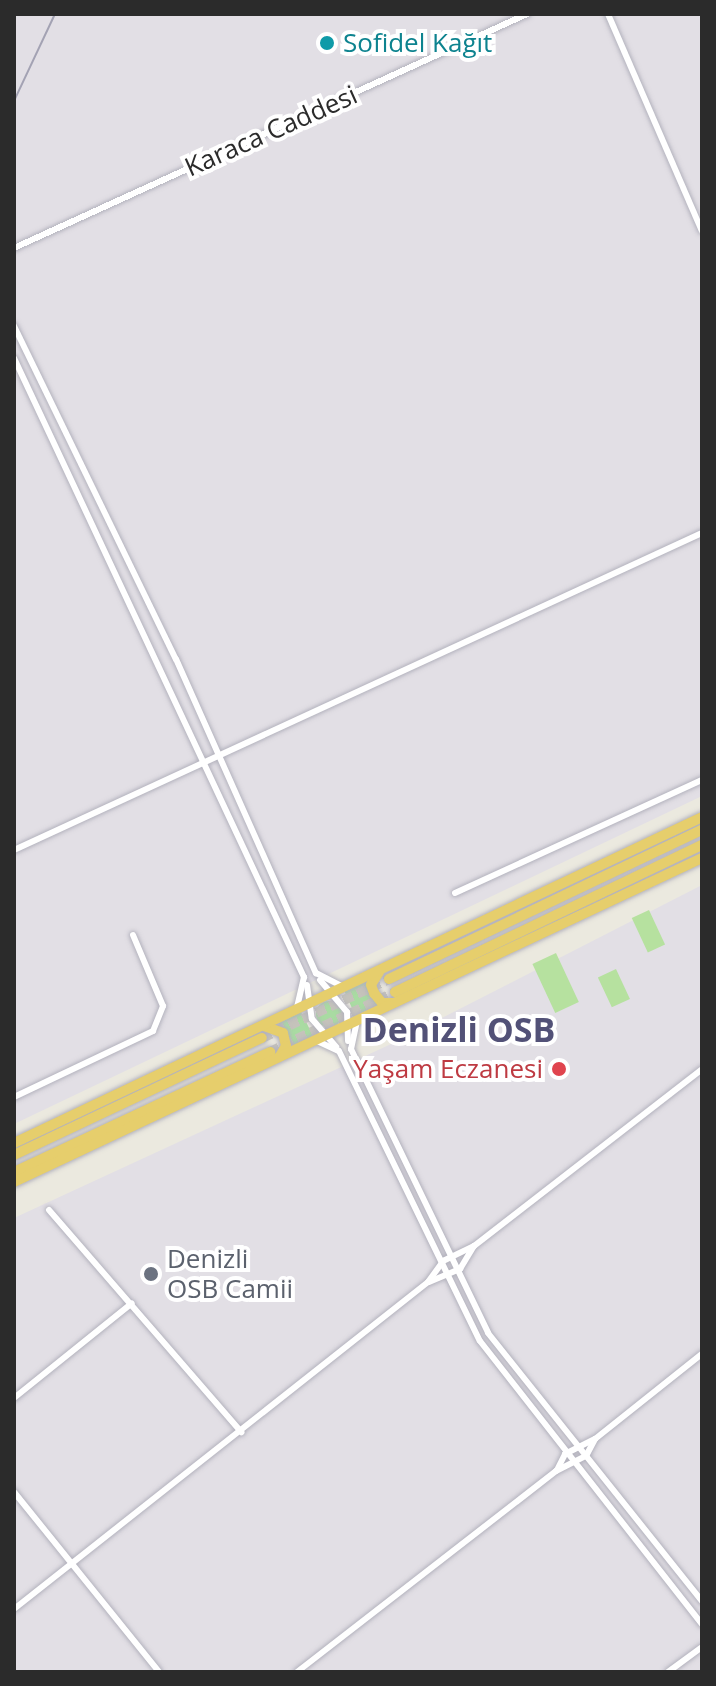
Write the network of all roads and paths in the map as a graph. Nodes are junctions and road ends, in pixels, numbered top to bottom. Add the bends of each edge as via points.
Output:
1 (527, 14) edge
2 (608, 14) edge
3 (702, 231) edge
4 (14, 248) edge
5 (14, 326) edge
6 (14, 358) edge
7 (702, 533) edge
8 (220, 756) junction
9 (207, 761) junction
10 (702, 780) edge
11 (702, 817) edge
12 (702, 830) edge
13 (702, 845) edge
14 (14, 850) edge
15 (702, 858) edge
16 (455, 893) dead end
17 (133, 935) dead end
18 (380, 970) junction
19 (316, 973) junction
20 (304, 977) junction
21 (389, 979) tunnel mouth
22 (346, 987) junction
23 (329, 995) junction
24 (396, 997) junction
25 (313, 1003) junction
26 (295, 1011) junction
27 (357, 1021) junction
28 (263, 1026) junction
29 (344, 1027) junction
30 (327, 1035) junction
31 (262, 1038) tunnel mouth
32 (315, 1040) junction
33 (351, 1049) junction
34 (339, 1051) junction
35 (274, 1054) junction
36 (702, 1069) edge
37 (14, 1097) edge
38 (14, 1143) edge
39 (14, 1155) edge
40 (14, 1172) edge
41 (14, 1182) edge
42 (49, 1210) dead end
43 (474, 1246) junction
44 (453, 1255) junction
45 (443, 1261) junction
46 (460, 1269) junction
47 (449, 1275) junction
48 (428, 1282) junction
49 (132, 1303) junction
50 (702, 1354) edge
51 (14, 1398) edge
52 (241, 1432) junction
53 (595, 1439) junction
54 (577, 1445) junction
55 (565, 1454) junction
56 (586, 1456) junction
57 (574, 1465) junction
58 (556, 1471) junction
59 (14, 1492) edge
60 (74, 1563) junction
61 (702, 1601) edge
62 (14, 1609) edge
63 (702, 1624) edge
64 (702, 1641) edge
65 (700, 1648) edge
66 (159, 1672) edge
67 (297, 1672) edge
68 (668, 1672) edge

1 - 4 street, Karaca Caddesi
2 - 3 street
5 - 8 street
6 - 9 street
7 - 8 street
8 - 9 street
8 - 19 street
9 - 14 street
9 - 20 street
10 - 16 street
11 - 18 highway
12 - 21 highway
13 - 24 highway
15 - 24 highway
17 - 37 street via 163,1006 153,1031
18 - 22 highway
18 - 24 highway via 371,985 374,993 382,1003
19 - 22 street via 332,985
19 - 23 street
20 - 25 street
20 - 26 street via 304,994
22 - 23 highway
23 - 25 highway
23 - 29 street via 344,1005
24 - 27 highway
25 - 26 highway
25 - 30 street via 312,1019
26 - 28 highway
27 - 29 highway
27 - 33 street
28 - 35 highway via 283,1033 286,1046
28 - 38 highway
29 - 30 highway
29 - 33 street
30 - 32 highway
30 - 34 street
31 - 39 highway
32 - 34 street
32 - 35 highway
33 - 44 street
34 - 45 street
35 - 40 highway
35 - 41 highway
36 - 43 street
42 - 49 street
43 - 44 street
43 - 46 street
44 - 45 street
44 - 46 street
45 - 47 street
45 - 48 street
46 - 47 street
46 - 54 street via 488,1333
47 - 48 street
47 - 55 street via 480,1341
48 - 52 street
49 - 51 street
49 - 52 street
50 - 53 street
52 - 60 street
53 - 54 street
53 - 56 street
54 - 55 street
54 - 56 street
55 - 57 street
55 - 58 street
56 - 57 street
56 - 61 street
57 - 58 street
57 - 63 street
58 - 67 street
59 - 60 street
60 - 62 street
60 - 66 street
64 - 65 street
65 - 68 street

